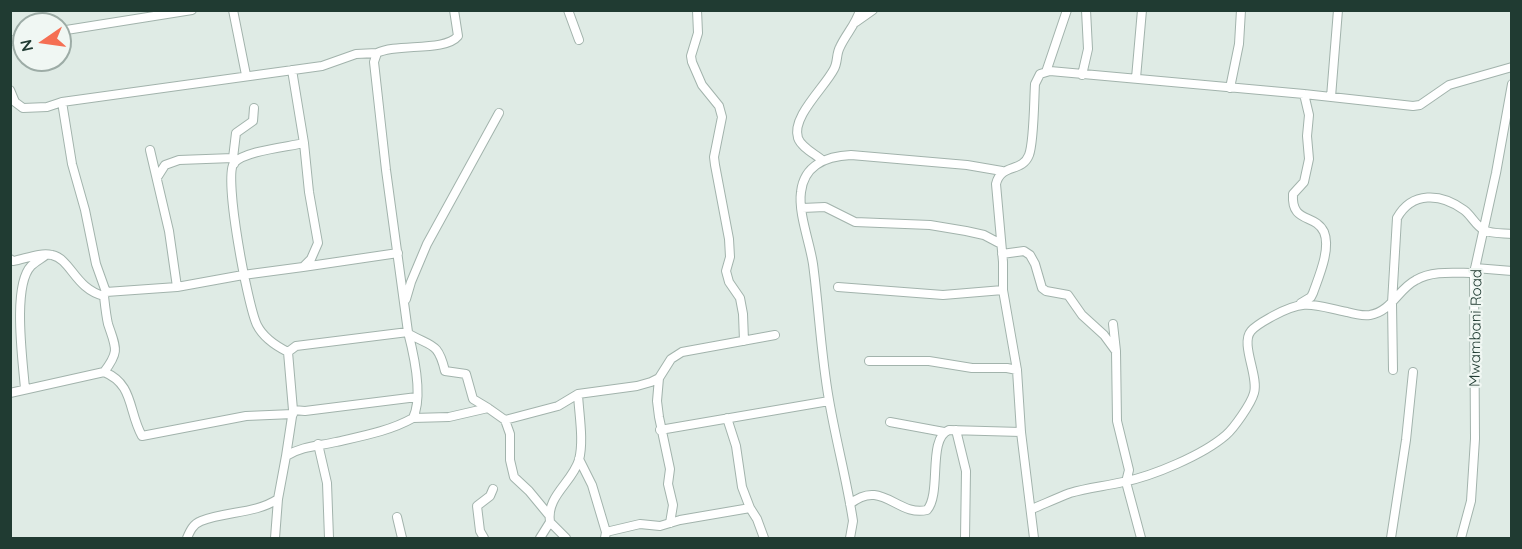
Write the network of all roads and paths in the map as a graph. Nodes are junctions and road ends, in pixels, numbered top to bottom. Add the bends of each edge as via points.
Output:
1 (192, 10) edge
2 (233, 10) edge
3 (454, 10) edge
4 (568, 10) edge
5 (697, 10) edge
6 (860, 10) edge
7 (873, 10) edge
8 (1067, 10) edge
9 (1086, 10) edge
10 (1142, 10) edge
11 (1241, 10) edge
12 (1338, 10) edge
13 (855, 23) junction
14 (72, 29) edge
15 (579, 40) dead end
16 (377, 53) junction
17 (1512, 67) edge
18 (292, 70) junction
19 (1046, 72) junction
20 (246, 75) junction
21 (1082, 75) junction
22 (1136, 78) junction
23 (1512, 84) edge
24 (1230, 88) junction
25 (10, 90) edge
26 (1305, 94) junction
27 (1331, 97) junction
28 (62, 102) junction
29 (23, 108) junction
30 (254, 108) dead end
31 (10, 111) edge
32 (499, 113) dead end
33 (304, 143) junction
34 (150, 150) dead end
35 (822, 160) junction
36 (233, 161) junction
37 (1002, 171) junction
38 (158, 176) junction
39 (802, 208) junction
40 (1484, 230) junction
41 (1512, 234) edge
42 (1001, 244) junction
43 (398, 253) junction
44 (47, 254) junction
45 (1002, 254) junction
46 (10, 259) edge
47 (303, 267) junction
48 (1474, 271) junction
49 (1512, 271) edge
50 (243, 275) junction
51 (177, 287) junction
52 (838, 287) dead end
53 (1003, 290) junction
54 (105, 294) junction
55 (1300, 303) junction
56 (1392, 303) junction
57 (405, 304) junction
58 (1113, 324) dead end
59 (409, 333) junction
60 (775, 335) dead end
61 (744, 341) junction
62 (1116, 351) junction
63 (288, 352) junction
64 (869, 361) dead end
65 (1017, 370) junction
66 (1393, 370) dead end
67 (104, 372) junction
68 (1413, 372) dead end
69 (659, 378) junction
70 (25, 389) junction
71 (10, 393) edge
72 (578, 394) junction
73 (417, 397) junction
74 (829, 401) junction
75 (488, 408) junction
76 (293, 412) junction
77 (413, 418) junction
78 (727, 418) junction
79 (505, 420) junction
80 (890, 422) dead end
81 (660, 430) junction
82 (956, 430) junction
83 (944, 432) junction
84 (1021, 432) junction
85 (318, 444) junction
86 (286, 456) junction
87 (579, 459) junction
88 (1126, 482) junction
89 (493, 489) dead end
90 (278, 499) junction
91 (850, 504) junction
92 (750, 508) junction
93 (1032, 509) junction
94 (397, 517) dead end
95 (549, 518) junction
96 (670, 523) junction
97 (1139, 534) edge
98 (605, 535) edge
99 (187, 538) edge
100 (275, 538) edge
101 (329, 538) edge
102 (402, 538) edge
103 (484, 538) edge
104 (540, 538) edge
105 (566, 538) edge
106 (764, 538) edge
107 (850, 538) edge
108 (965, 538) edge
109 (1034, 538) edge
110 (1132, 538) edge
111 (1391, 538) edge
112 (1461, 538) edge

1 - 14 street
2 - 20 street
3 - 16 street via 458,36 454,41 386,48
4 - 15 street
5 - 61 street via 698,33 691,56 699,79 719,106 722,117 714,157 729,239 726,271 740,298
6 - 13 street
7 - 13 street
8 - 19 street
9 - 21 street via 1088,49
10 - 22 street
11 - 24 street
12 - 27 street
13 - 35 street via 838,49 835,68 797,125 803,145
16 - 18 street via 356,54 322,66
16 - 43 street via 374,62
17 - 27 street via 1449,85 1420,105
18 - 20 street
18 - 33 street
19 - 21 street
19 - 37 street via 1040,74 1035,84 1029,155 1021,165
20 - 28 street
21 - 22 street
22 - 24 street
23 - 40 street, Mwambani Road
24 - 26 street
25 - 29 street
26 - 27 street
26 - 55 street via 1309,159 1304,182 1293,194 1292,203 1298,214 1323,231 1325,253 1311,297
28 - 29 street
28 - 54 street via 72,164
29 - 31 street
30 - 36 street via 253,121 236,133
32 - 57 street via 427,244
33 - 36 street
33 - 47 street via 318,243
34 - 38 street
35 - 37 street via 851,155
35 - 39 street via 807,175 801,192
36 - 38 street via 179,160 165,165
36 - 50 street via 231,185
37 - 42 street via 996,183
38 - 51 street
39 - 42 street via 825,207 855,222 930,225 966,231
39 - 74 street
40 - 41 street
40 - 48 street, Mwambani Road
40 - 56 street via 1465,210 1444,199 1417,198 1403,207 1397,218
42 - 45 street
43 - 47 street
43 - 57 street
44 - 46 street
44 - 54 street via 62,260 88,290
44 - 70 street via 30,267 22,287 19,326
45 - 53 street
45 - 62 street via 1024,251 1030,255 1042,288 1068,295
47 - 50 street
48 - 49 street
48 - 56 street via 1424,276 1409,284
48 - 112 street, Mwambani Road via 1475,440 1471,501
50 - 51 street
50 - 63 street via 258,326 275,346
51 - 54 street
52 - 53 street via 943,295
53 - 65 street
54 - 67 street via 108,324 116,346
55 - 56 street via 1365,315
55 - 88 street via 1250,332 1247,341 1254,392 1228,434 1169,467
56 - 66 street
57 - 59 street
58 - 62 street
59 - 63 street via 296,346
59 - 73 street
59 - 75 street via 436,349 442,356 445,372 466,374 473,399
60 - 61 street
61 - 69 street via 682,352 671,359
62 - 88 street via 1118,421 1129,470
63 - 76 street
64 - 65 street via 929,361
65 - 84 street
67 - 70 street
67 - 76 street via 124,385 142,436 246,416
68 - 111 street
69 - 72 street via 637,386
69 - 81 street
70 - 71 street
72 - 79 street via 558,406
72 - 87 street
73 - 76 street
73 - 77 street
74 - 78 street
74 - 91 street
75 - 77 street via 449,417
75 - 79 street
76 - 86 street
77 - 85 street via 389,429
78 - 81 street
78 - 92 street
79 - 95 street via 514,477
80 - 83 street
81 - 96 street via 670,469
82 - 83 street
82 - 84 street
82 - 108 street via 966,471
83 - 91 street via 937,453 933,498 927,510 909,509 878,495
84 - 93 street
85 - 86 street
85 - 101 street via 327,483
86 - 90 street
87 - 95 street via 553,499
87 - 98 street via 592,485
88 - 93 street via 1071,493
88 - 97 street
89 - 103 street via 477,506
90 - 99 street via 267,507 200,521
90 - 100 street
91 - 107 street
92 - 96 street
92 - 106 street
93 - 109 street
94 - 102 street
95 - 104 street
95 - 105 street
96 - 98 street via 640,524
97 - 110 street

